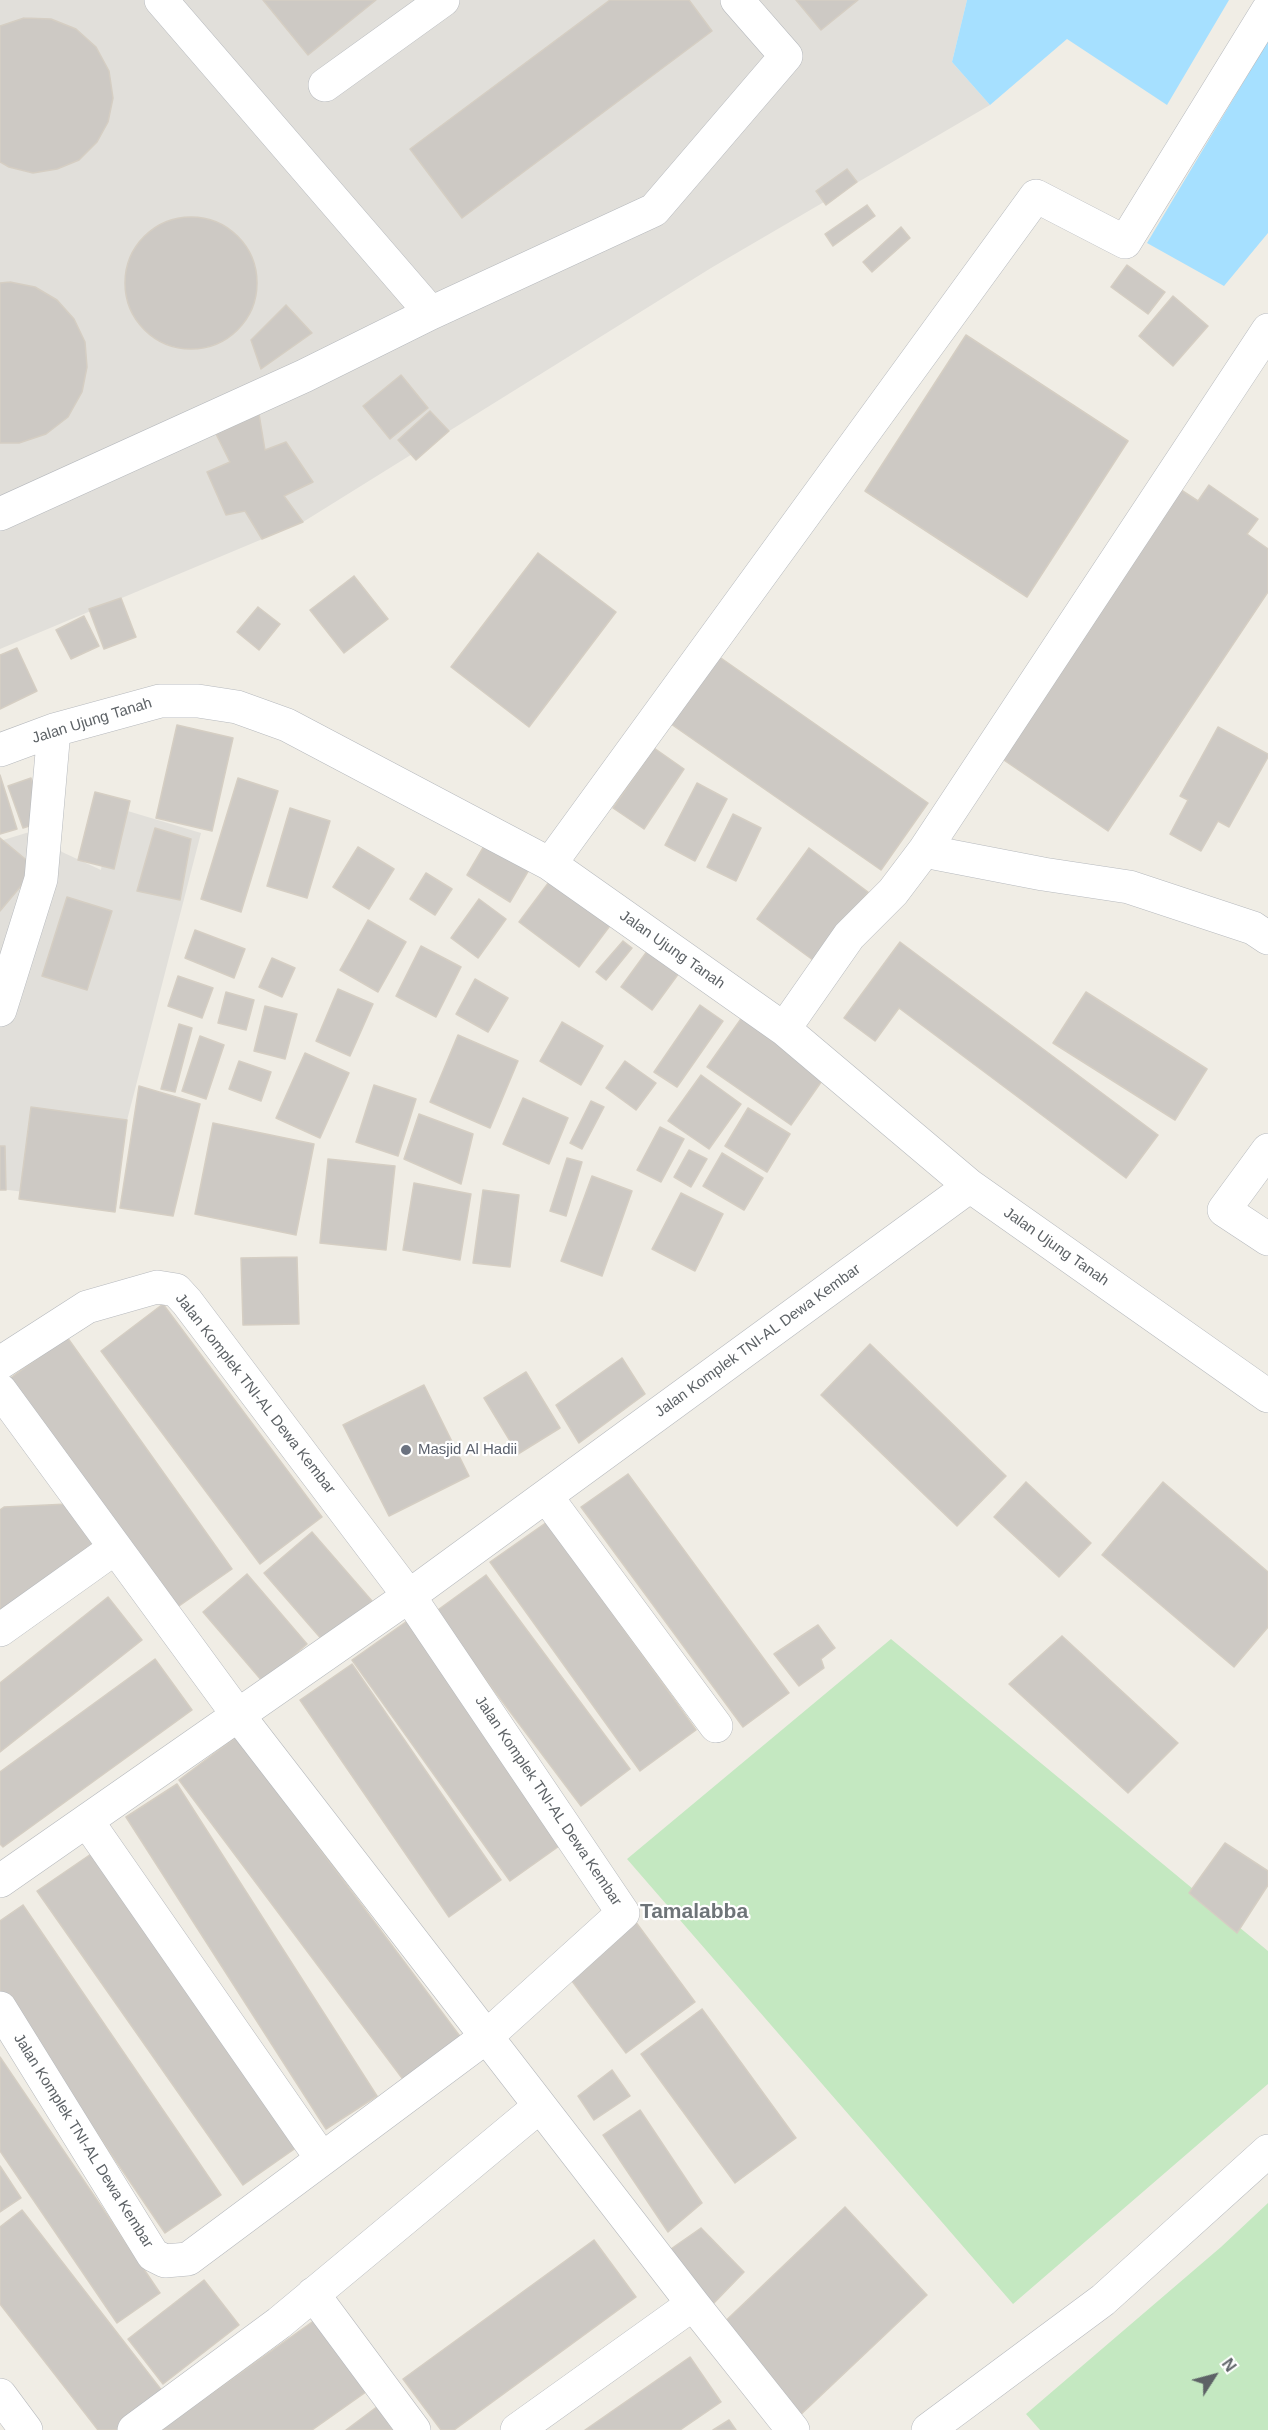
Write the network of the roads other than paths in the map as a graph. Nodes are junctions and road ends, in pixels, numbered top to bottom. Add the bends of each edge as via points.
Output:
1 (161, 0) edge
2 (443, 0) edge
3 (737, 0) edge
4 (1268, 10) edge
5 (325, 85) dead end
6 (431, 313) junction
7 (1268, 330) edge
8 (0, 514) edge
9 (54, 730) junction
10 (0, 750) edge
11 (924, 851) junction
12 (550, 864) junction
13 (1263, 926) edge
14 (0, 1010) edge
15 (784, 1029) junction
16 (1268, 1150) edge
17 (970, 1186) junction
18 (1268, 1239) edge
19 (0, 1363) edge
20 (0, 1390) edge
21 (1268, 1396) edge
22 (546, 1496) junction
23 (116, 1548) junction
24 (409, 1596) junction
25 (0, 1630) edge
26 (238, 1715) junction
27 (716, 1726) dead end
28 (87, 1821) junction
29 (0, 1881) edge
30 (0, 2008) edge
31 (486, 2037) junction
32 (540, 2106) junction
33 (1268, 2151) edge
34 (322, 2158) junction
35 (312, 2294) junction
36 (693, 2304) junction
37 (0, 2395) edge
38 (26, 2430) edge
39 (134, 2430) edge
40 (414, 2430) edge
41 (517, 2430) edge
42 (793, 2430) edge
43 (928, 2430) edge

1 - 6 street
2 - 5 street
3 - 6 street via 786,56 654,210
4 - 12 street via 1125,242 1036,196
6 - 8 street via 304,376
7 - 11 street
9 - 10 street, Jalan Ujung Tanah
9 - 12 street, Jalan Ujung Tanah via 160,700 237,707 287,725
9 - 14 street via 41,879
11 - 13 street via 1129,887
11 - 15 street via 893,892 849,936
12 - 15 street, Jalan Ujung Tanah
15 - 17 street, Jalan Ujung Tanah
16 - 18 street via 1224,1210
17 - 21 street, Jalan Ujung Tanah
17 - 22 street, Jalan Komplek TNI-AL Dewa Kembar
19 - 24 street, Jalan Komplek TNI-AL Dewa Kembar via 87,1306 157,1287 176,1290
20 - 23 street
22 - 24 street, Jalan Komplek TNI-AL Dewa Kembar
22 - 27 street
23 - 25 street
23 - 26 street
24 - 26 street, Jalan Komplek TNI-AL Dewa Kembar
24 - 31 street, Jalan Komplek TNI-AL Dewa Kembar via 623,1913
26 - 28 street, Jalan Komplek TNI-AL Dewa Kembar
26 - 31 street
28 - 29 street, Jalan Komplek TNI-AL Dewa Kembar
28 - 34 street
30 - 34 street, Jalan Komplek TNI-AL Dewa Kembar via 153,2255 165,2260 188,2259
31 - 32 street
31 - 34 street, Jalan Komplek TNI-AL Dewa Kembar
32 - 35 street
32 - 36 street
33 - 43 street via 1103,2300
35 - 39 street via 279,2323
35 - 40 street
36 - 41 street
36 - 42 street
37 - 38 street

